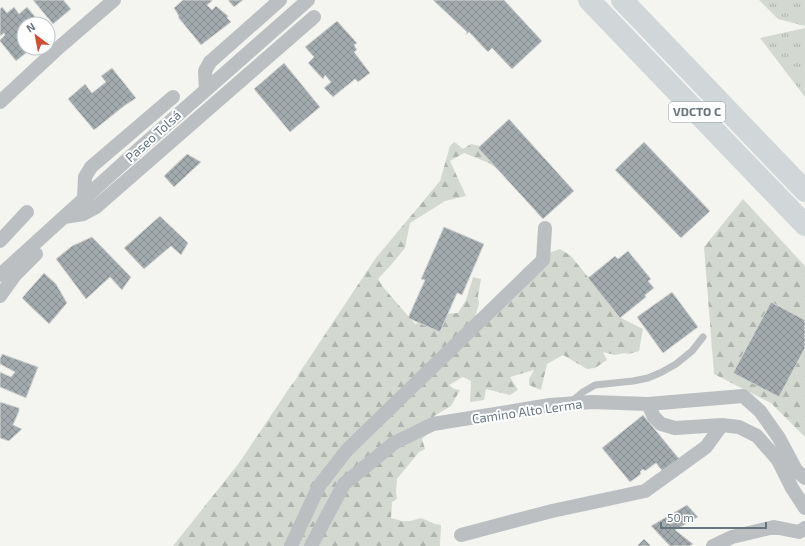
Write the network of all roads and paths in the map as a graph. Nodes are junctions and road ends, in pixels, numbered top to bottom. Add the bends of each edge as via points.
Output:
1 (114, 0) edge
2 (280, 0) edge
3 (308, 0) edge
4 (589, 0) edge
5 (622, 0) edge
6 (314, 17) dead end
7 (206, 90) junction
8 (173, 97) dead end
9 (0, 102) edge
10 (805, 191) edge
11 (84, 198) junction
12 (27, 212) dead end
13 (63, 217) junction
14 (805, 225) edge
15 (545, 228) dead end
16 (54, 235) dead end
17 (0, 241) edge
18 (0, 275) edge
19 (0, 296) edge
20 (703, 337) dead end
21 (570, 403) junction
22 (648, 404) junction
23 (722, 425) junction
24 (805, 478) edge
25 (805, 508) edge
26 (325, 520) junction
27 (805, 528) edge
28 (461, 535) dead end
29 (291, 546) edge
30 (299, 546) edge
31 (311, 546) edge
32 (713, 546) edge

1 - 9 street
2 - 7 street via 210,62 205,71
3 - 7 street, Paseo Tolsá
4 - 14 highway, VDCTO C
5 - 10 highway, VDCTO C
6 - 13 street via 96,206 83,214
7 - 11 street, Paseo Tolsá
8 - 11 street via 91,167 85,176
11 - 13 street, Paseo Tolsá
12 - 17 street
13 - 18 street, Paseo Tolsá
15 - 29 street via 543,260 347,450 319,486
16 - 19 street via 15,275
20 - 21 lane via 692,351 662,372 648,378 596,386 583,392
21 - 22 street, Camino Alto Lerma
21 - 26 street, Camino Alto Lerma via 433,424 394,443 344,484
22 - 23 street via 654,417 661,424 675,428
22 - 24 street, Camino Alto Lerma via 743,396 760,411 779,438 796,470
23 - 25 street via 739,427 757,436 778,460
23 - 28 street via 706,447 645,491 552,511
26 - 30 street
26 - 31 street, Camino Alto Lerma
27 - 32 street via 800,532 774,527 732,537

